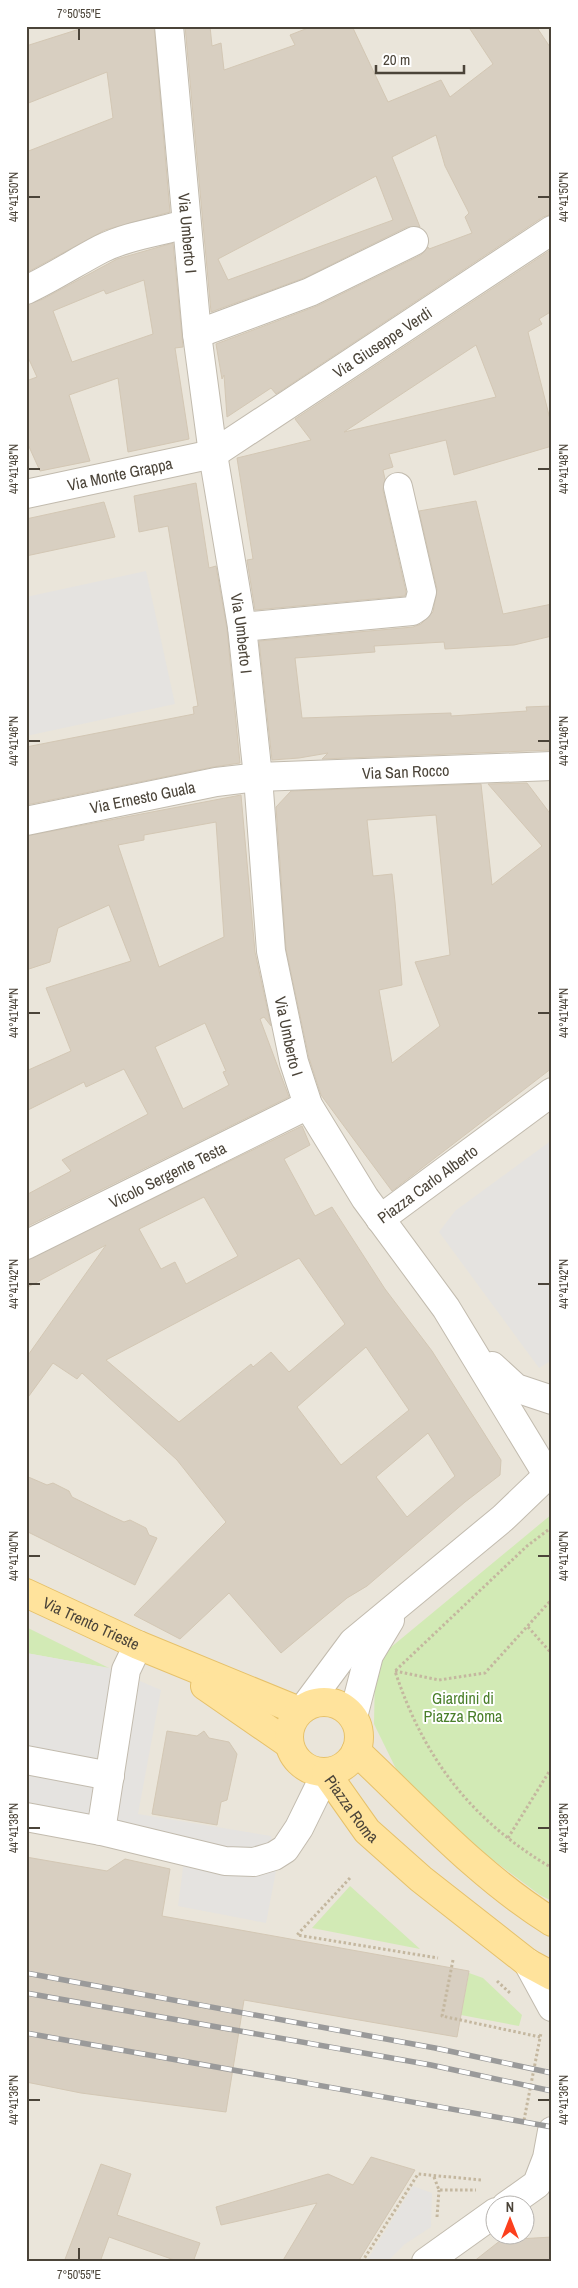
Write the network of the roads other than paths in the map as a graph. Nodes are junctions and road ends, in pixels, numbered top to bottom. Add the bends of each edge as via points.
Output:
1 (169, 26) edge
2 (186, 224) junction
3 (552, 230) edge
4 (414, 241) dead end
5 (26, 290) edge
6 (197, 334) junction
7 (213, 454) junction
8 (398, 487) dead end
9 (26, 494) edge
10 (242, 627) junction
11 (552, 766) edge
12 (258, 777) junction
13 (26, 821) edge
14 (552, 1092) edge
15 (308, 1105) junction
16 (380, 1219) junction
17 (26, 1245) edge
18 (470, 1346) junction
19 (552, 1400) edge
20 (550, 1474) edge
21 (26, 1593) edge
22 (399, 1605) junction
23 (149, 1649) junction
24 (302, 1710) junction
25 (352, 1717) junction
26 (289, 1744) junction
27 (356, 1751) junction
28 (26, 1760) edge
29 (326, 1773) junction
30 (110, 1776) junction
31 (26, 1817) edge
32 (101, 1831) junction
33 (552, 1922) edge
34 (528, 1963) junction
35 (552, 1976) edge
36 (547, 2018) edge
37 (552, 2131) edge
38 (545, 2188) edge
39 (528, 2196) edge
40 (486, 2204) edge
41 (426, 2262) edge

1 - 2 street, Via Umberto I
2 - 5 street via 101,249 54,278
2 - 6 street, Via Umberto I
3 - 7 street, Via Giuseppe Verdi
4 - 6 street via 310,292
6 - 7 street, Via Umberto I
7 - 9 street, Via Monte Grappa
7 - 10 street, Via Umberto I
8 - 10 street via 422,592 418,607 412,611
10 - 12 street, Via Umberto I
11 - 12 street, Via San Rocco
12 - 13 street, Via Ernesto Guala via 216,782
12 - 15 street, Via Umberto I via 271,951 294,1062
14 - 16 street, Piazza Carlo Alberto
15 - 16 street, Via Umberto I
15 - 17 street, Vicolo Sergente Testa
16 - 18 street, Piazza Carlo Alberto
18 - 19 street, Piazza Carlo Alberto via 516,1388
18 - 20 street, Piazza Carlo Alberto
20 - 22 street
21 - 23 main road, Via Trento Trieste
22 - 24 street via 352,1642
22 - 25 street via 369,1655
23 - 24 main road
23 - 26 main road
23 - 30 street via 126,1670
24 - 25 main road via 314,1703 325,1702 345,1709
24 - 26 main road via 290,1726
25 - 27 main road via 359,1733
26 - 29 main road via 292,1754 306,1768
27 - 29 main road via 344,1766
27 - 33 main road via 467,1858 516,1900
28 - 30 street
29 - 32 street, Piazza Roma via 285,1849 254,1862 225,1861
29 - 34 main road, Piazza Roma via 367,1831 421,1879
30 - 32 street
31 - 32 street, Piazza Roma
34 - 35 main road, Piazza Roma
34 - 36 street
37 - 38 street via 546,2158
38 - 39 street
40 - 41 street

